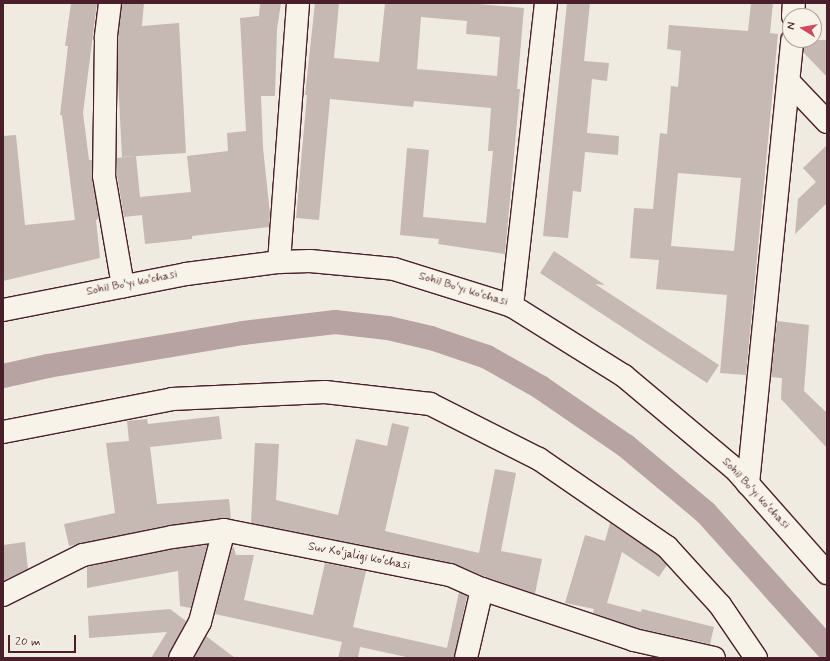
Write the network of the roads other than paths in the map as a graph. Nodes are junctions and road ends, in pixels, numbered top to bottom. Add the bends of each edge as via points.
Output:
1 (110, 3) edge
2 (298, 3) edge
3 (546, 3) edge
4 (791, 48) edge
5 (789, 82) junction
6 (827, 122) edge
7 (279, 262) junction
8 (123, 286) junction
9 (512, 306) junction
10 (3, 310) edge
11 (3, 432) edge
12 (748, 484) junction
13 (224, 530) junction
14 (827, 573) edge
15 (482, 589) junction
16 (3, 595) edge
17 (180, 658) edge
18 (466, 658) edge
19 (714, 658) edge
20 (756, 658) edge

1 - 8 street via 106,38 104,176
2 - 7 street
3 - 9 street
4 - 5 street
5 - 6 street
5 - 12 street
7 - 8 street, Sohil Boʻyi koʻchasi via 186,274
7 - 9 street, Sohil Boʻyi koʻchasi via 394,269
8 - 10 street, Sohil Boʻyi koʻchasi
9 - 12 street, Sohil Boʻyi koʻchasi via 624,376 735,469
11 - 20 street via 172,399 325,392 430,404 539,459 667,548 720,605
12 - 14 street, Sohil Boʻyi koʻchasi
13 - 15 street, Suv Xoʻjaligi koʻchasi via 450,575
13 - 16 street, Suv Xoʻjaligi koʻchasi via 172,537 83,555
13 - 17 street via 200,622
15 - 18 street
15 - 19 street, Suv Xoʻjaligi koʻchasi via 634,640

